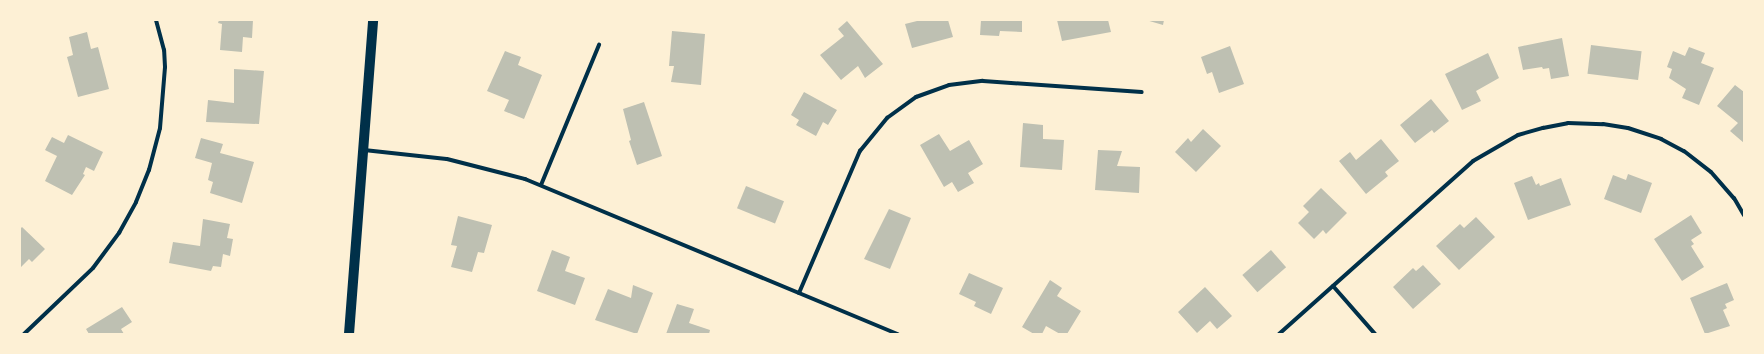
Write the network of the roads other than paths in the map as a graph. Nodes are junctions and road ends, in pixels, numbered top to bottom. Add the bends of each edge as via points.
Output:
1 (156, 20) edge
2 (372, 20) edge
3 (598, 46) dead end
4 (1142, 92) dead end
5 (363, 150) junction
6 (541, 185) junction
7 (1744, 215) edge
8 (1333, 286) junction
9 (799, 293) junction
10 (24, 334) edge
11 (349, 334) edge
12 (898, 334) edge
13 (1279, 334) edge
14 (1375, 334) edge

1 - 10 street via 164,50 165,67 160,128 149,170 136,202 119,233 93,268
2 - 5 main road
3 - 6 street
4 - 9 street via 983,81 949,85 916,98 887,118 860,151
5 - 6 street via 465,162
5 - 11 main road
6 - 9 street
7 - 8 street via 1734,198 1711,172 1684,151 1661,139 1628,128 1603,124 1551,126 1518,135 1473,161
8 - 13 street
8 - 14 street
9 - 12 street

